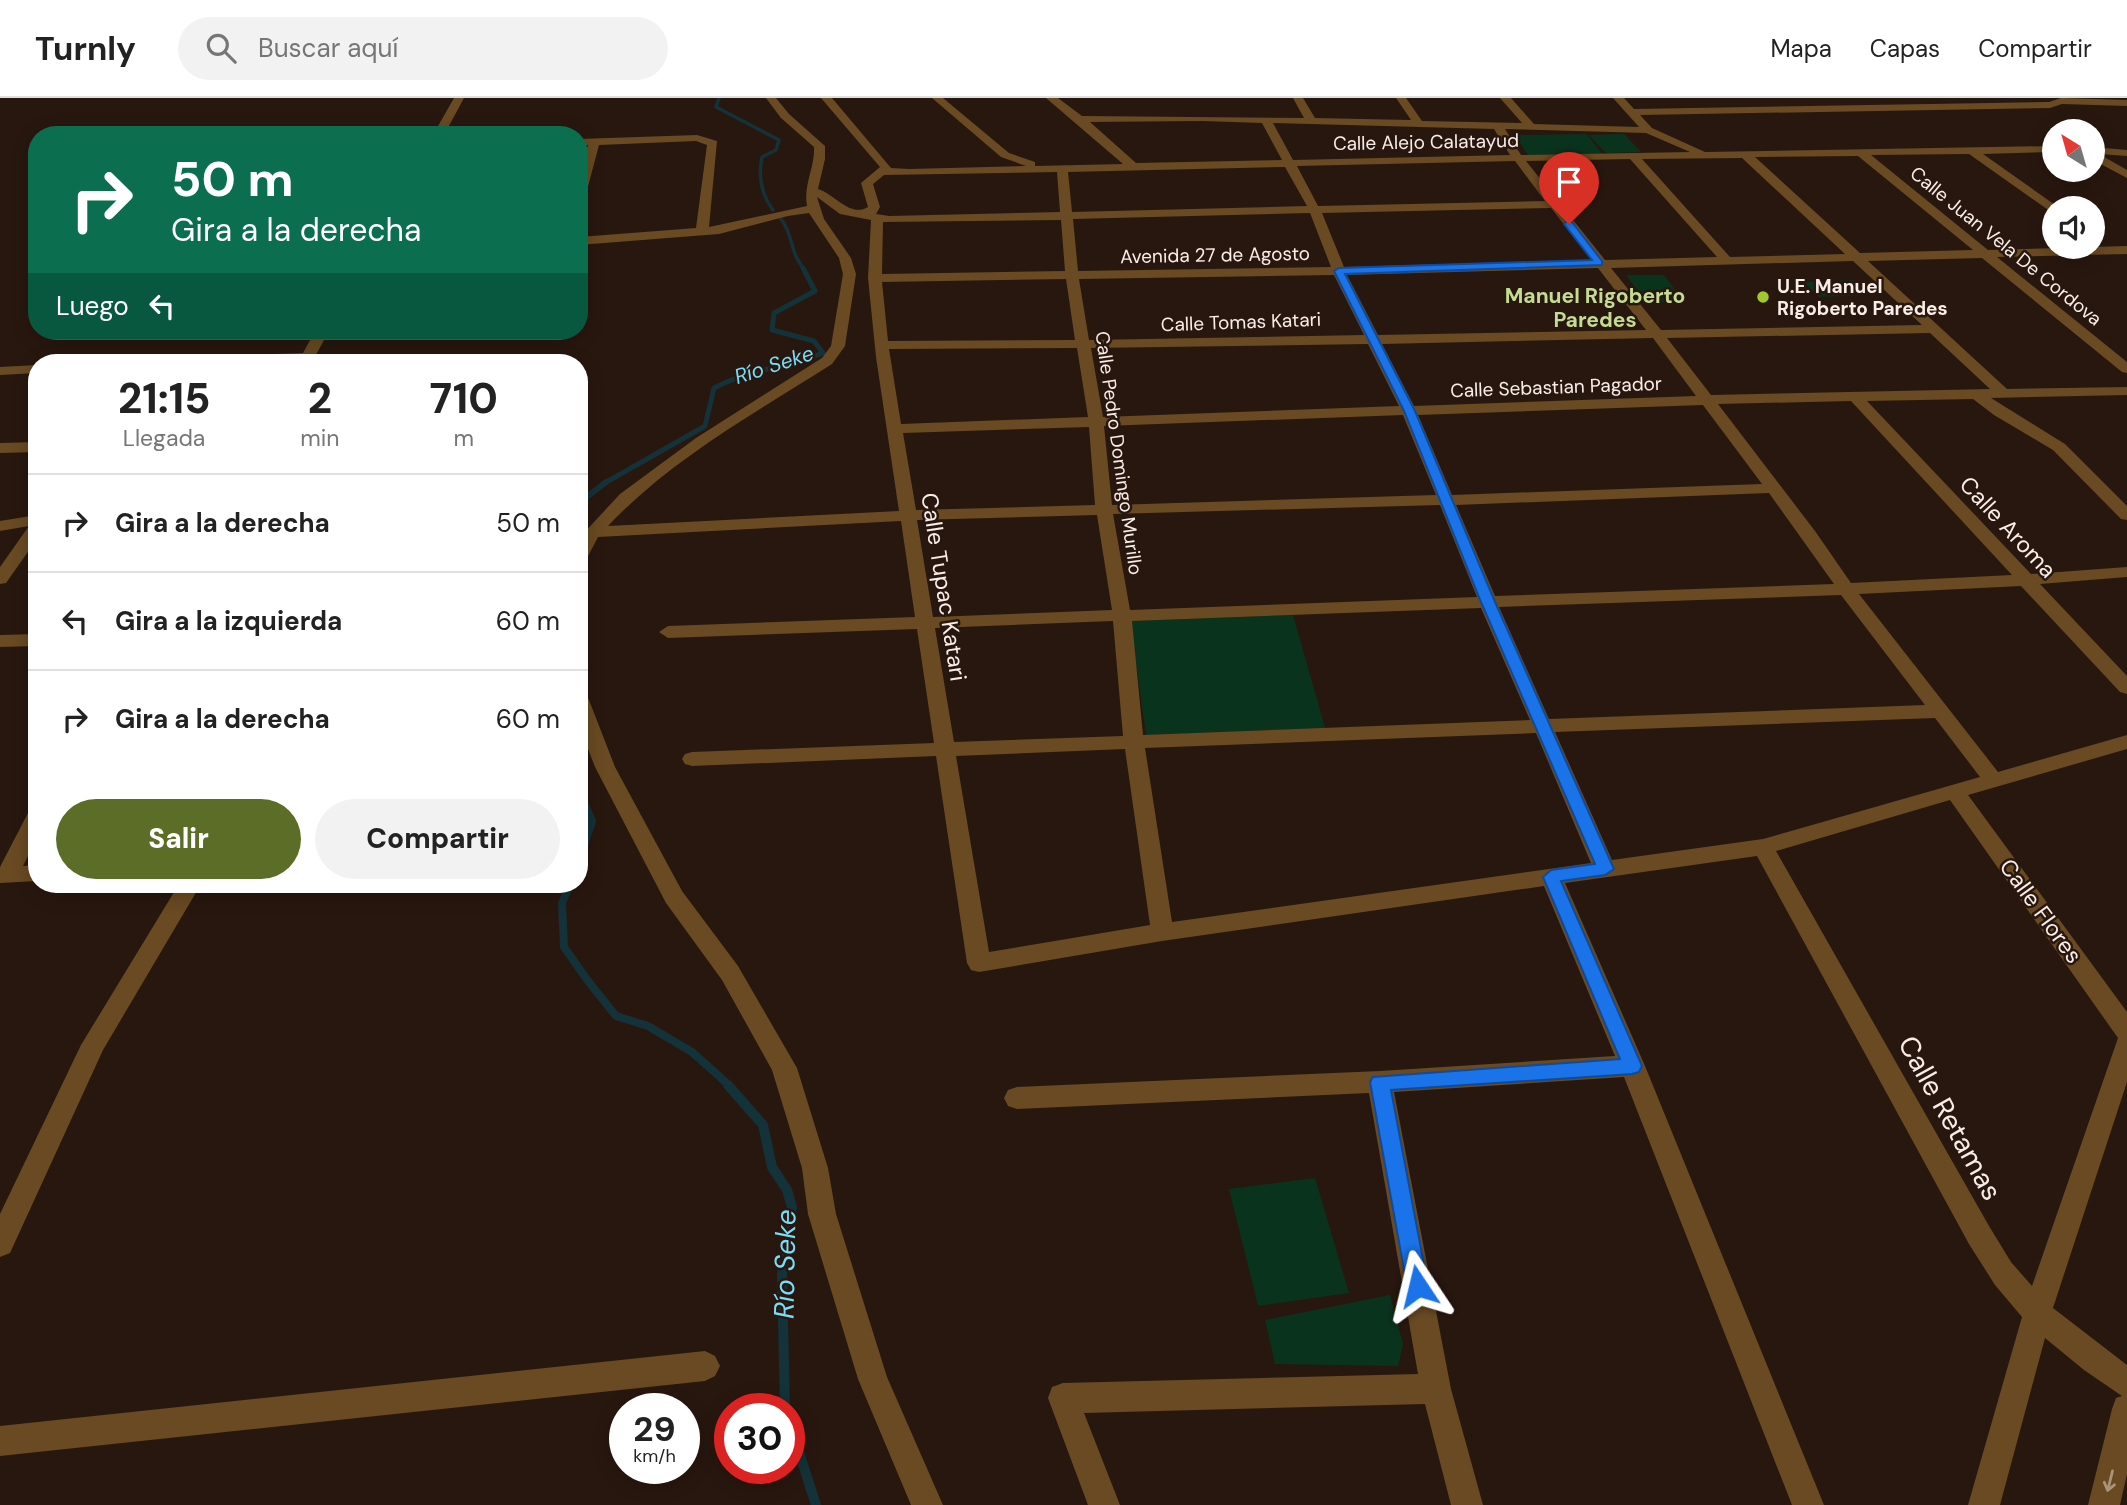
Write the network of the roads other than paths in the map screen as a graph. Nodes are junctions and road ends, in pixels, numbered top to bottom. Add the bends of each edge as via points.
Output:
1 (459, 98) edge
2 (771, 98) edge
3 (826, 98) edge
4 (937, 98) edge
5 (1051, 98) edge
6 (1298, 98) edge
7 (1401, 98) edge
8 (1506, 98) edge
9 (1618, 98) edge
10 (1947, 98) edge
11 (2025, 98) edge
12 (2127, 103) edge
13 (2045, 105) junction
14 (1634, 112) junction
15 (1080, 119) junction
16 (1266, 120) junction
17 (1311, 121) junction
18 (1420, 125) junction
19 (443, 126) edge
20 (1498, 127) junction
21 (1531, 127) junction
22 (1648, 130) junction
23 (588, 142) edge
24 (594, 142) junction
25 (2042, 149) edge
26 (1971, 150) junction
27 (2105, 151) edge
28 (1860, 152) junction
29 (2127, 153) edge
30 (1745, 154) junction
31 (1709, 155) junction
32 (1634, 157) junction
33 (1518, 158) junction
34 (2105, 162) edge
35 (588, 163) edge
36 (1291, 163) junction
37 (1132, 166) junction
38 (1042, 169) junction
39 (1062, 169) junction
40 (882, 171) junction
41 (2127, 175) edge
42 (810, 190) junction
43 (2042, 201) edge
44 (1554, 204) junction
45 (813, 209) junction
46 (1315, 211) junction
47 (871, 216) junction
48 (1066, 217) junction
49 (702, 233) junction
50 (588, 240) edge
51 (2105, 246) edge
52 (2110, 250) junction
53 (2127, 250) edge
54 (1984, 253) junction
55 (1859, 257) junction
56 (1726, 260) junction
57 (2127, 261) edge
58 (1599, 263) junction
59 (1339, 271) junction
60 (1072, 277) junction
61 (875, 278) junction
62 (1936, 329) junction
63 (1656, 333) junction
64 (1372, 338) junction
65 (882, 345) junction
66 (1083, 345) junction
67 (28, 369) edge
68 (2127, 369) edge
69 (0, 371) edge
70 (2127, 391) edge
71 (1978, 395) junction
72 (2005, 395) junction
73 (1856, 397) junction
74 (1704, 400) junction
75 (1409, 411) junction
76 (1096, 421) junction
77 (894, 429) junction
78 (28, 447) edge
79 (0, 449) edge
80 (1774, 488) junction
81 (1445, 500) junction
82 (1104, 509) junction
83 (2127, 515) edge
84 (908, 516) junction
85 (28, 521) edge
86 (0, 526) edge
87 (594, 532) junction
88 (28, 540) edge
89 (588, 542) edge
90 (2127, 572) edge
91 (0, 579) edge
92 (2026, 580) junction
93 (1846, 589) junction
94 (1488, 602) junction
95 (1122, 615) junction
96 (925, 623) junction
97 (668, 632) dead end
98 (28, 640) edge
99 (0, 641) edge
100 (2127, 688) edge
101 (1939, 711) junction
102 (588, 723) edge
103 (1543, 728) junction
104 (2127, 741) edge
105 (1134, 742) junction
106 (945, 748) junction
107 (692, 759) dead end
108 (1994, 781) junction
109 (1955, 792) junction
110 (28, 832) edge
111 (1763, 847) junction
112 (1605, 869) junction
113 (28, 874) edge
114 (4, 875) edge
115 (1551, 877) junction
116 (185, 893) edge
117 (1162, 932) junction
118 (2127, 1031) edge
119 (2127, 1044) edge
120 (1632, 1066) junction
121 (1380, 1082) junction
122 (1017, 1098) dead end
123 (7, 1214) edge
124 (0, 1244) edge
125 (2038, 1311) junction
126 (705, 1366) dead end
127 (2127, 1383) edge
128 (1436, 1388) junction
129 (2127, 1409) edge
130 (0, 1441) edge
131 (927, 1505) edge
132 (1104, 1505) edge
133 (1467, 1505) edge
134 (1808, 1505) edge
135 (1984, 1505) edge
136 (2104, 1505) edge

1 - 19 street
2 - 42 street via 819,146
3 - 40 street via 886,167
4 - 38 street via 1005,155
5 - 15 street
6 - 17 street
7 - 18 street
8 - 21 street
9 - 14 street
10 - 13 street
11 - 13 street
12 - 13 street via 2061,101
13 - 14 street
14 - 22 street
15 - 16 street via 1199,112
15 - 37 street
16 - 17 street
16 - 36 street
17 - 18 street
18 - 20 street
20 - 21 street
20 - 33 street
21 - 22 street
22 - 31 street
23 - 24 street
24 - 35 street
24 - 49 street via 697,138 713,143
25 - 26 street, Calle Alejo Calatayud
26 - 28 street, Calle Alejo Calatayud
26 - 43 street
27 - 29 street
28 - 30 street, Calle Alejo Calatayud
28 - 54 street, Calle Juan Vela De Cordova
30 - 31 street, Calle Alejo Calatayud
30 - 55 street
31 - 32 street, Calle Alejo Calatayud
32 - 33 street, Calle Alejo Calatayud
32 - 56 street
33 - 36 street, Calle Alejo Calatayud
33 - 44 street
34 - 41 street
36 - 37 street, Calle Alejo Calatayud
36 - 46 street
37 - 39 street, Calle Alejo Calatayud
38 - 39 street, Calle Alejo Calatayud
38 - 40 street, Calle Alejo Calatayud
39 - 48 street, Calle Pedro Domingo Murillo
40 - 47 street, Calle Tupac Katari via 867,183 874,207
42 - 45 street
42 - 47 street via 826,195 847,215
44 - 46 street
44 - 58 street
45 - 49 street
45 - 87 street via 848,265 838,348 827,361 701,441 626,497
46 - 48 street
46 - 59 street
47 - 48 street via 889,220
47 - 61 street, Calle Tupac Katari
48 - 60 street, Calle Pedro Domingo Murillo
49 - 50 street
51 - 52 street
52 - 53 street, Avenida 27 de Agosto
52 - 54 street, Avenida 27 de Agosto
52 - 57 street
54 - 55 street, Avenida 27 de Agosto
54 - 68 street, Calle Juan Vela De Cordova
55 - 56 street, Avenida 27 de Agosto
55 - 62 street
56 - 58 street, Avenida 27 de Agosto
58 - 59 street, Avenida 27 de Agosto
58 - 63 street
59 - 60 street, Avenida 27 de Agosto
59 - 64 street
60 - 61 street, Avenida 27 de Agosto
60 - 66 street, Calle Pedro Domingo Murillo
61 - 65 street, Calle Tupac Katari
62 - 63 street, Calle Tomas Katari
62 - 72 street
63 - 64 street, Calle Tomas Katari
63 - 74 street
64 - 66 street, Calle Tomas Katari
64 - 75 street
65 - 66 street, Calle Tomas Katari
65 - 77 street, Calle Tupac Katari
66 - 76 street, Calle Pedro Domingo Murillo
67 - 69 street
70 - 72 street, Calle Sebastian Pagador
71 - 72 street, Calle Sebastian Pagador
71 - 73 street, Calle Sebastian Pagador
71 - 83 street via 2059,447
73 - 74 street, Calle Sebastian Pagador
73 - 92 street, Calle Aroma
74 - 75 street, Calle Sebastian Pagador
74 - 80 street
75 - 76 street, Calle Sebastian Pagador
75 - 81 street
76 - 77 street, Calle Sebastian Pagador
76 - 82 street, Calle Pedro Domingo Murillo
77 - 84 street, Calle Tupac Katari
78 - 79 street
80 - 81 street
80 - 93 street
81 - 82 street
81 - 94 street
82 - 84 street
82 - 95 street, Calle Pedro Domingo Murillo
84 - 87 street
84 - 96 street, Calle Tupac Katari
85 - 86 street
87 - 89 street
88 - 91 street
90 - 92 street
92 - 93 street
92 - 100 street, Calle Aroma
93 - 94 street
93 - 101 street
94 - 95 street
94 - 103 street
95 - 96 street
95 - 105 street, Calle Pedro Domingo Murillo
96 - 97 street
96 - 106 street, Calle Tupac Katari
98 - 99 street
101 - 103 street
101 - 108 street
102 - 131 street via 605,767 674,897 730,973 784,1068 815,1168 822,1214 873,1379
103 - 105 street
103 - 112 street
104 - 108 street
105 - 106 street
105 - 117 street, Calle Pedro Domingo Murillo
106 - 107 street
106 - 117 street, Calle Tupac Katari via 979,963
108 - 109 street
109 - 111 street
109 - 118 street, Calle Flores
110 - 114 street
111 - 112 street
111 - 125 street, Calle Retamas via 1979,1235 2006,1277
112 - 115 street
113 - 114 street
115 - 117 street
115 - 120 street
116 - 123 street via 93,1045
119 - 125 street
120 - 121 street
120 - 134 street
121 - 122 street
121 - 128 street
123 - 124 street
125 - 127 street, Calle Retamas
125 - 135 street
126 - 130 street
128 - 132 street via 1063,1398
128 - 133 street
129 -> 136 street

